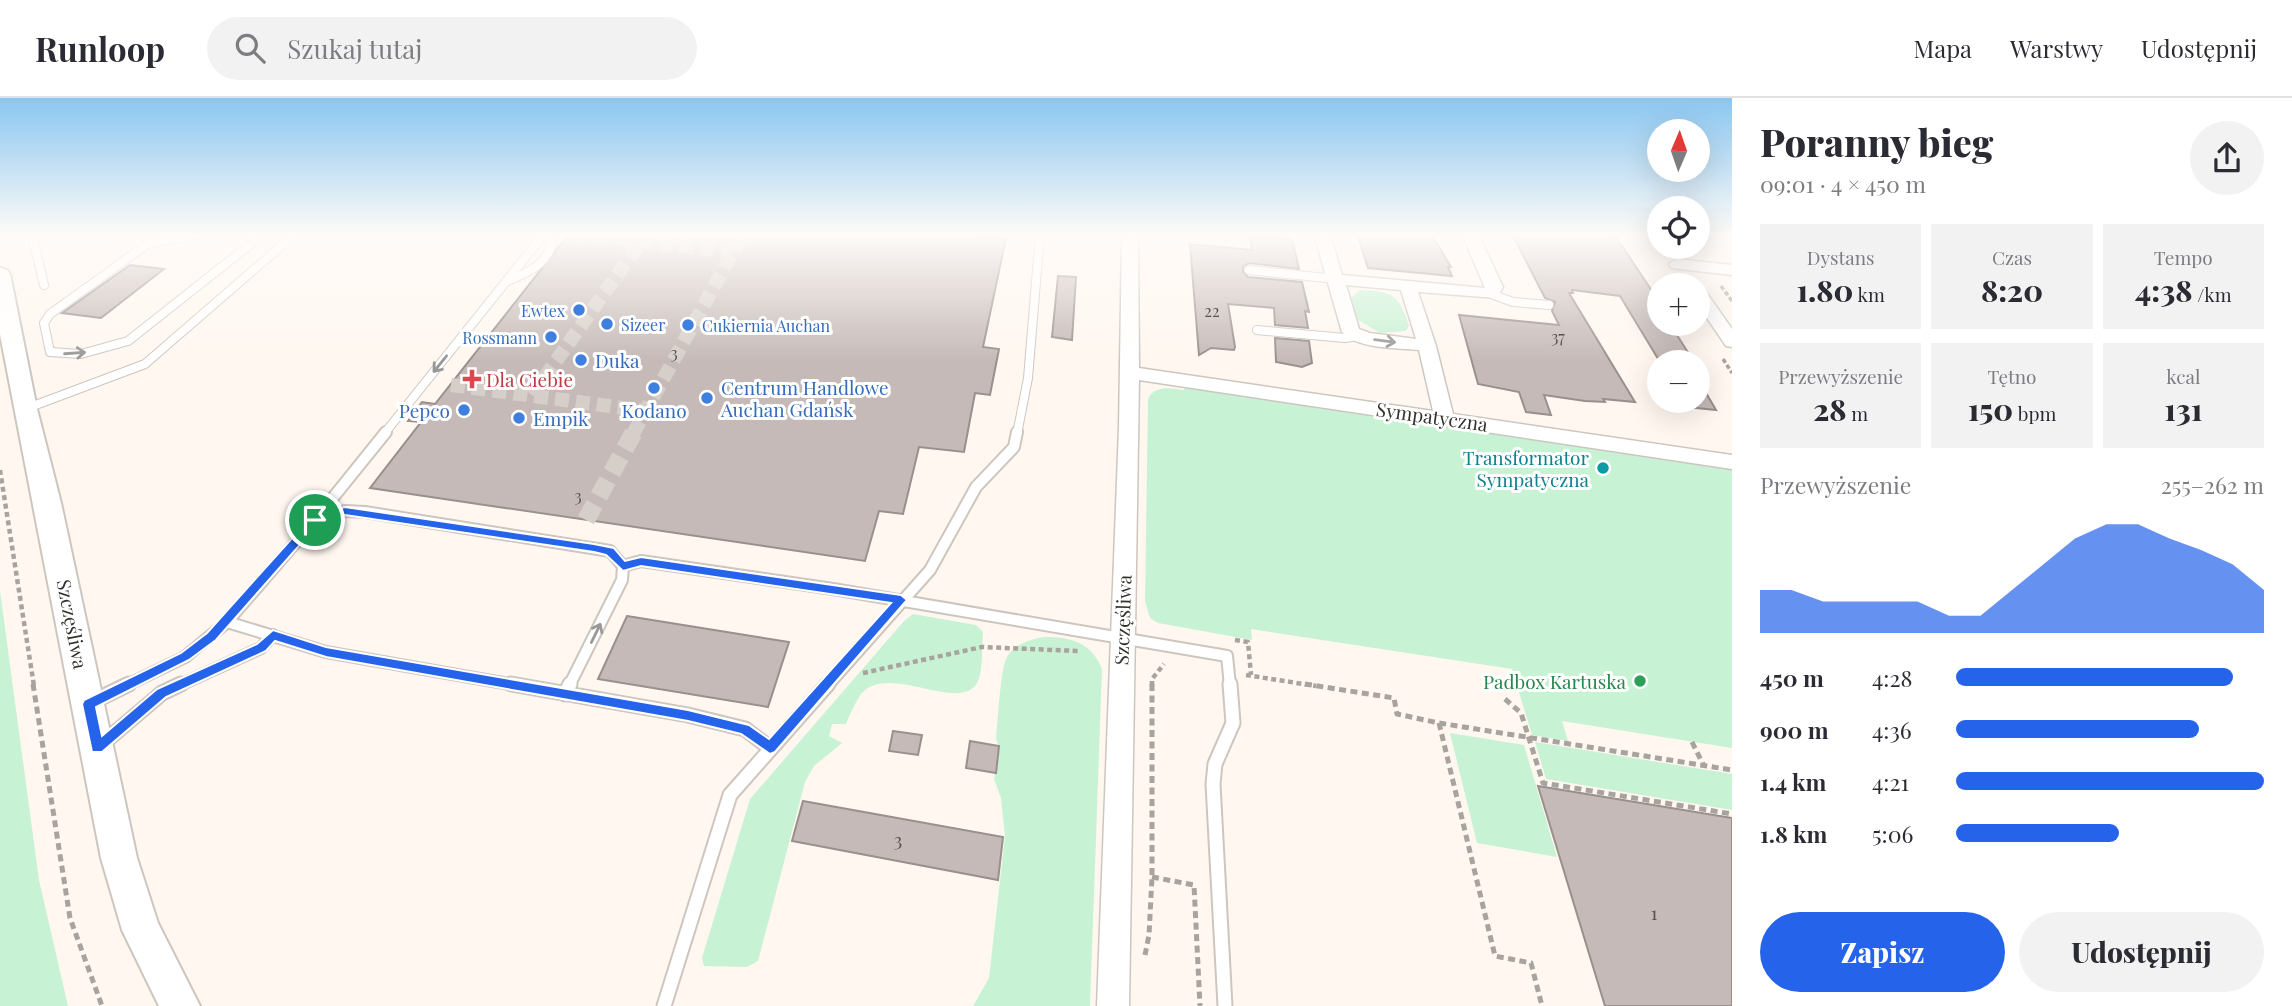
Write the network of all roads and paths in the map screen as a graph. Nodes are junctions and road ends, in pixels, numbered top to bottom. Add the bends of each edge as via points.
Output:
1 (0, 276) edge
2 (42, 276) edge
3 (102, 276) edge
4 (211, 276) edge
5 (246, 276) edge
6 (511, 276) edge
7 (517, 276) edge
8 (1038, 276) edge
9 (1130, 276) edge
10 (1311, 276) edge
11 (1489, 276) edge
12 (1336, 279) junction
13 (507, 281) junction
14 (44, 285) dead end
15 (1408, 287) junction
16 (1490, 294) junction
17 (1549, 305) dead end
18 (1710, 310) edge
19 (1257, 330) dead end
20 (1358, 336) junction
21 (1732, 342) edge
22 (1427, 346) junction
23 (1131, 373) junction
24 (25, 409) junction
25 (1444, 418) junction
26 (1732, 462) edge
27 (0, 470) edge
28 (315, 520) junction
29 (623, 566) junction
30 (901, 600) junction
31 (227, 622) junction
32 (273, 635) junction
33 (1121, 637) junction
34 (1248, 642) dead end
35 (1083, 652) dead end
36 (1177, 664) dead end
37 (842, 668) junction
38 (1229, 672) junction
39 (1251, 675) junction
40 (565, 694) junction
41 (1505, 699) dead end
42 (89, 704) junction
43 (1439, 723) junction
44 (1528, 737) junction
45 (1692, 742) dead end
46 (97, 748) junction
47 (770, 748) junction
48 (1703, 765) junction
49 (1732, 770) edge
50 (1732, 814) edge
51 (102, 1006) edge
52 (180, 1006) edge
53 (664, 1006) edge
54 (1113, 1006) edge
55 (1200, 1006) edge
56 (1225, 1006) edge
57 (1542, 1006) edge

1 - 24 street, Szczęśliwa
2 - 14 lane
3 -> 4 lane via 50,314 44,323 50,352 102,350 128,341
5 - 24 lane via 145,364
6 - 13 lane
7 - 13 lane
8 - 30 lane via 1028,378 1014,447 976,487 930,570
9 - 23 street, Szczęśliwa
10 - 12 lane
11 - 16 street via 1494,287
12 - 15 street
12 - 20 street via 1348,327
13 -> 28 lane
15 - 16 street
15 - 22 street
16 - 17 lane via 1513,302
18 - 21 street
19 - 20 lane
20 -> 22 street
22 - 25 street
23 - 25 street, Sympatyczna
23 - 33 street, Szczęśliwa
24 - 42 street, Szczęśliwa
25 - 26 street, Sympatyczna
27 - 51 path via 70,918
28 - 29 lane via 345,511 421,520 610,551
28 - 31 lane
29 - 30 lane via 641,561
40 -> 29 lane via 622,580
30 - 33 lane
30 - 37 lane
31 - 32 lane
31 - 42 lane via 185,657
32 - 40 lane via 326,652
32 - 46 lane via 261,648 162,693
33 - 38 lane via 1227,656
33 - 54 street, Szczęśliwa
34 - 39 path
35 - 37 path via 982,647 856,675
36 - 55 path via 1164,664 1152,679 1152,877 1194,885
37 - 47 lane
38 - 39 path
38 - 56 lane via 1233,723 1215,764 1213,784
39 - 43 path via 1394,698 1397,714
40 - 47 lane via 688,715 745,730
41 - 44 path via 1521,713
42 - 46 street, Szczęśliwa
43 - 44 path
43 - 57 path via 1495,956 1531,963
44 - 48 path
44 - 50 path via 1544,783
45 - 48 path
46 - 52 street, Szczęśliwa via 129,900
47 - 53 lane via 730,795
48 - 49 path

